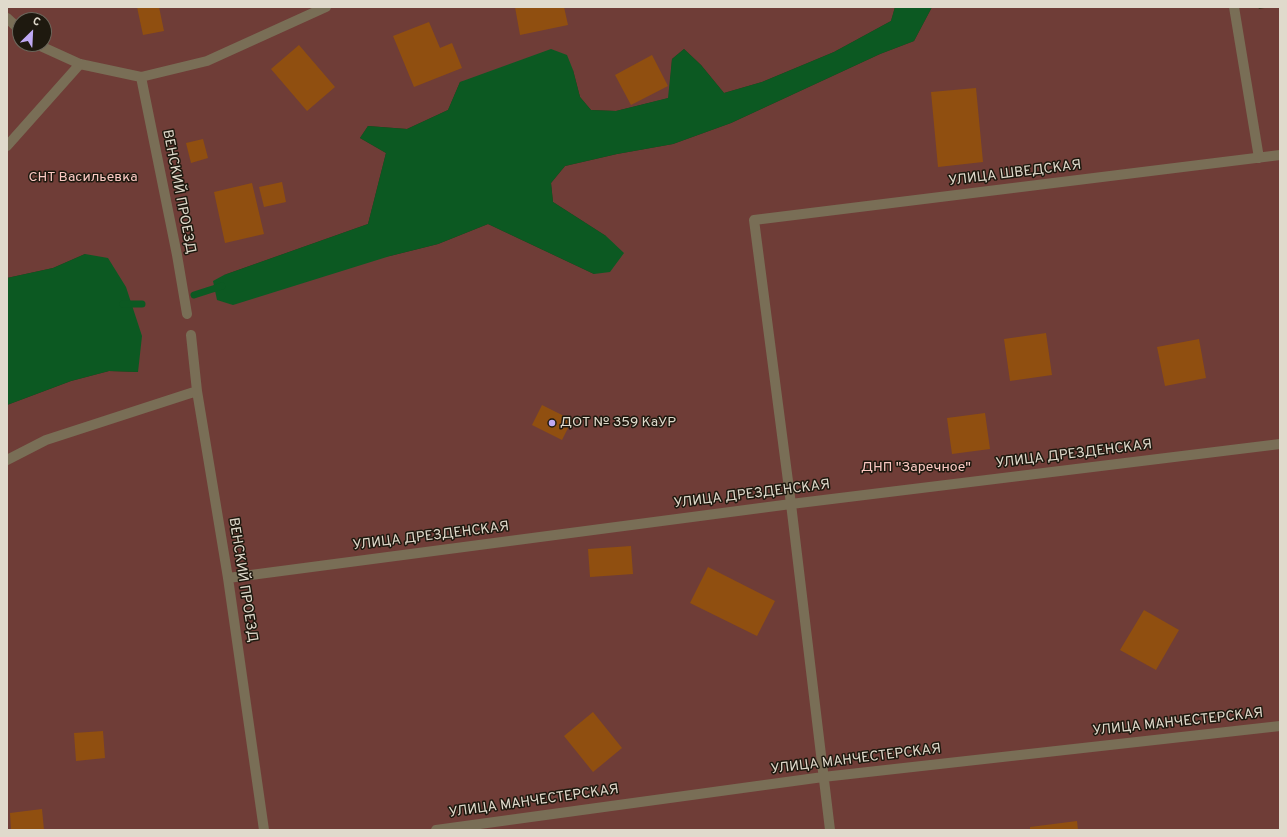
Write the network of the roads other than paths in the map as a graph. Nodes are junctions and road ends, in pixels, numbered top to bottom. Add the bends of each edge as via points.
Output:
1 (326, 7) edge
2 (1234, 7) edge
3 (52, 51) edge
4 (80, 64) junction
5 (141, 77) junction
6 (7, 146) edge
7 (1280, 155) edge
8 (1258, 158) junction
9 (187, 314) dead end
10 (191, 336) dead end
11 (197, 391) junction
12 (1280, 444) edge
13 (7, 460) edge
14 (791, 504) junction
15 (228, 578) junction
16 (1280, 726) edge
17 (823, 777) junction
18 (264, 830) edge
19 (436, 830) edge
20 (830, 830) edge

1 - 5 street via 207,61
2 - 8 street
3 - 4 street
4 - 5 street
4 - 6 street
5 - 9 street, ВЕНСКИЙ ПРОЕЗД
7 - 8 street, УЛИЦА ШВЕДСКАЯ
8 - 14 street, УЛИЦА ШВЕДСКАЯ via 754,220
10 - 11 street, ВЕНСКИЙ ПРОЕЗД
11 - 13 street via 46,440
11 - 15 street, ВЕНСКИЙ ПРОЕЗД
12 - 14 street, УЛИЦА ДРЕЗДЕНСКАЯ
14 - 15 street, УЛИЦА ДРЕЗДЕНСКАЯ
14 - 17 street
15 - 18 street, ВЕНСКИЙ ПРОЕЗД
16 - 17 street, УЛИЦА МАНЧЕСТЕРСКАЯ
17 - 19 street, УЛИЦА МАНЧЕСТЕРСКАЯ
17 - 20 street

